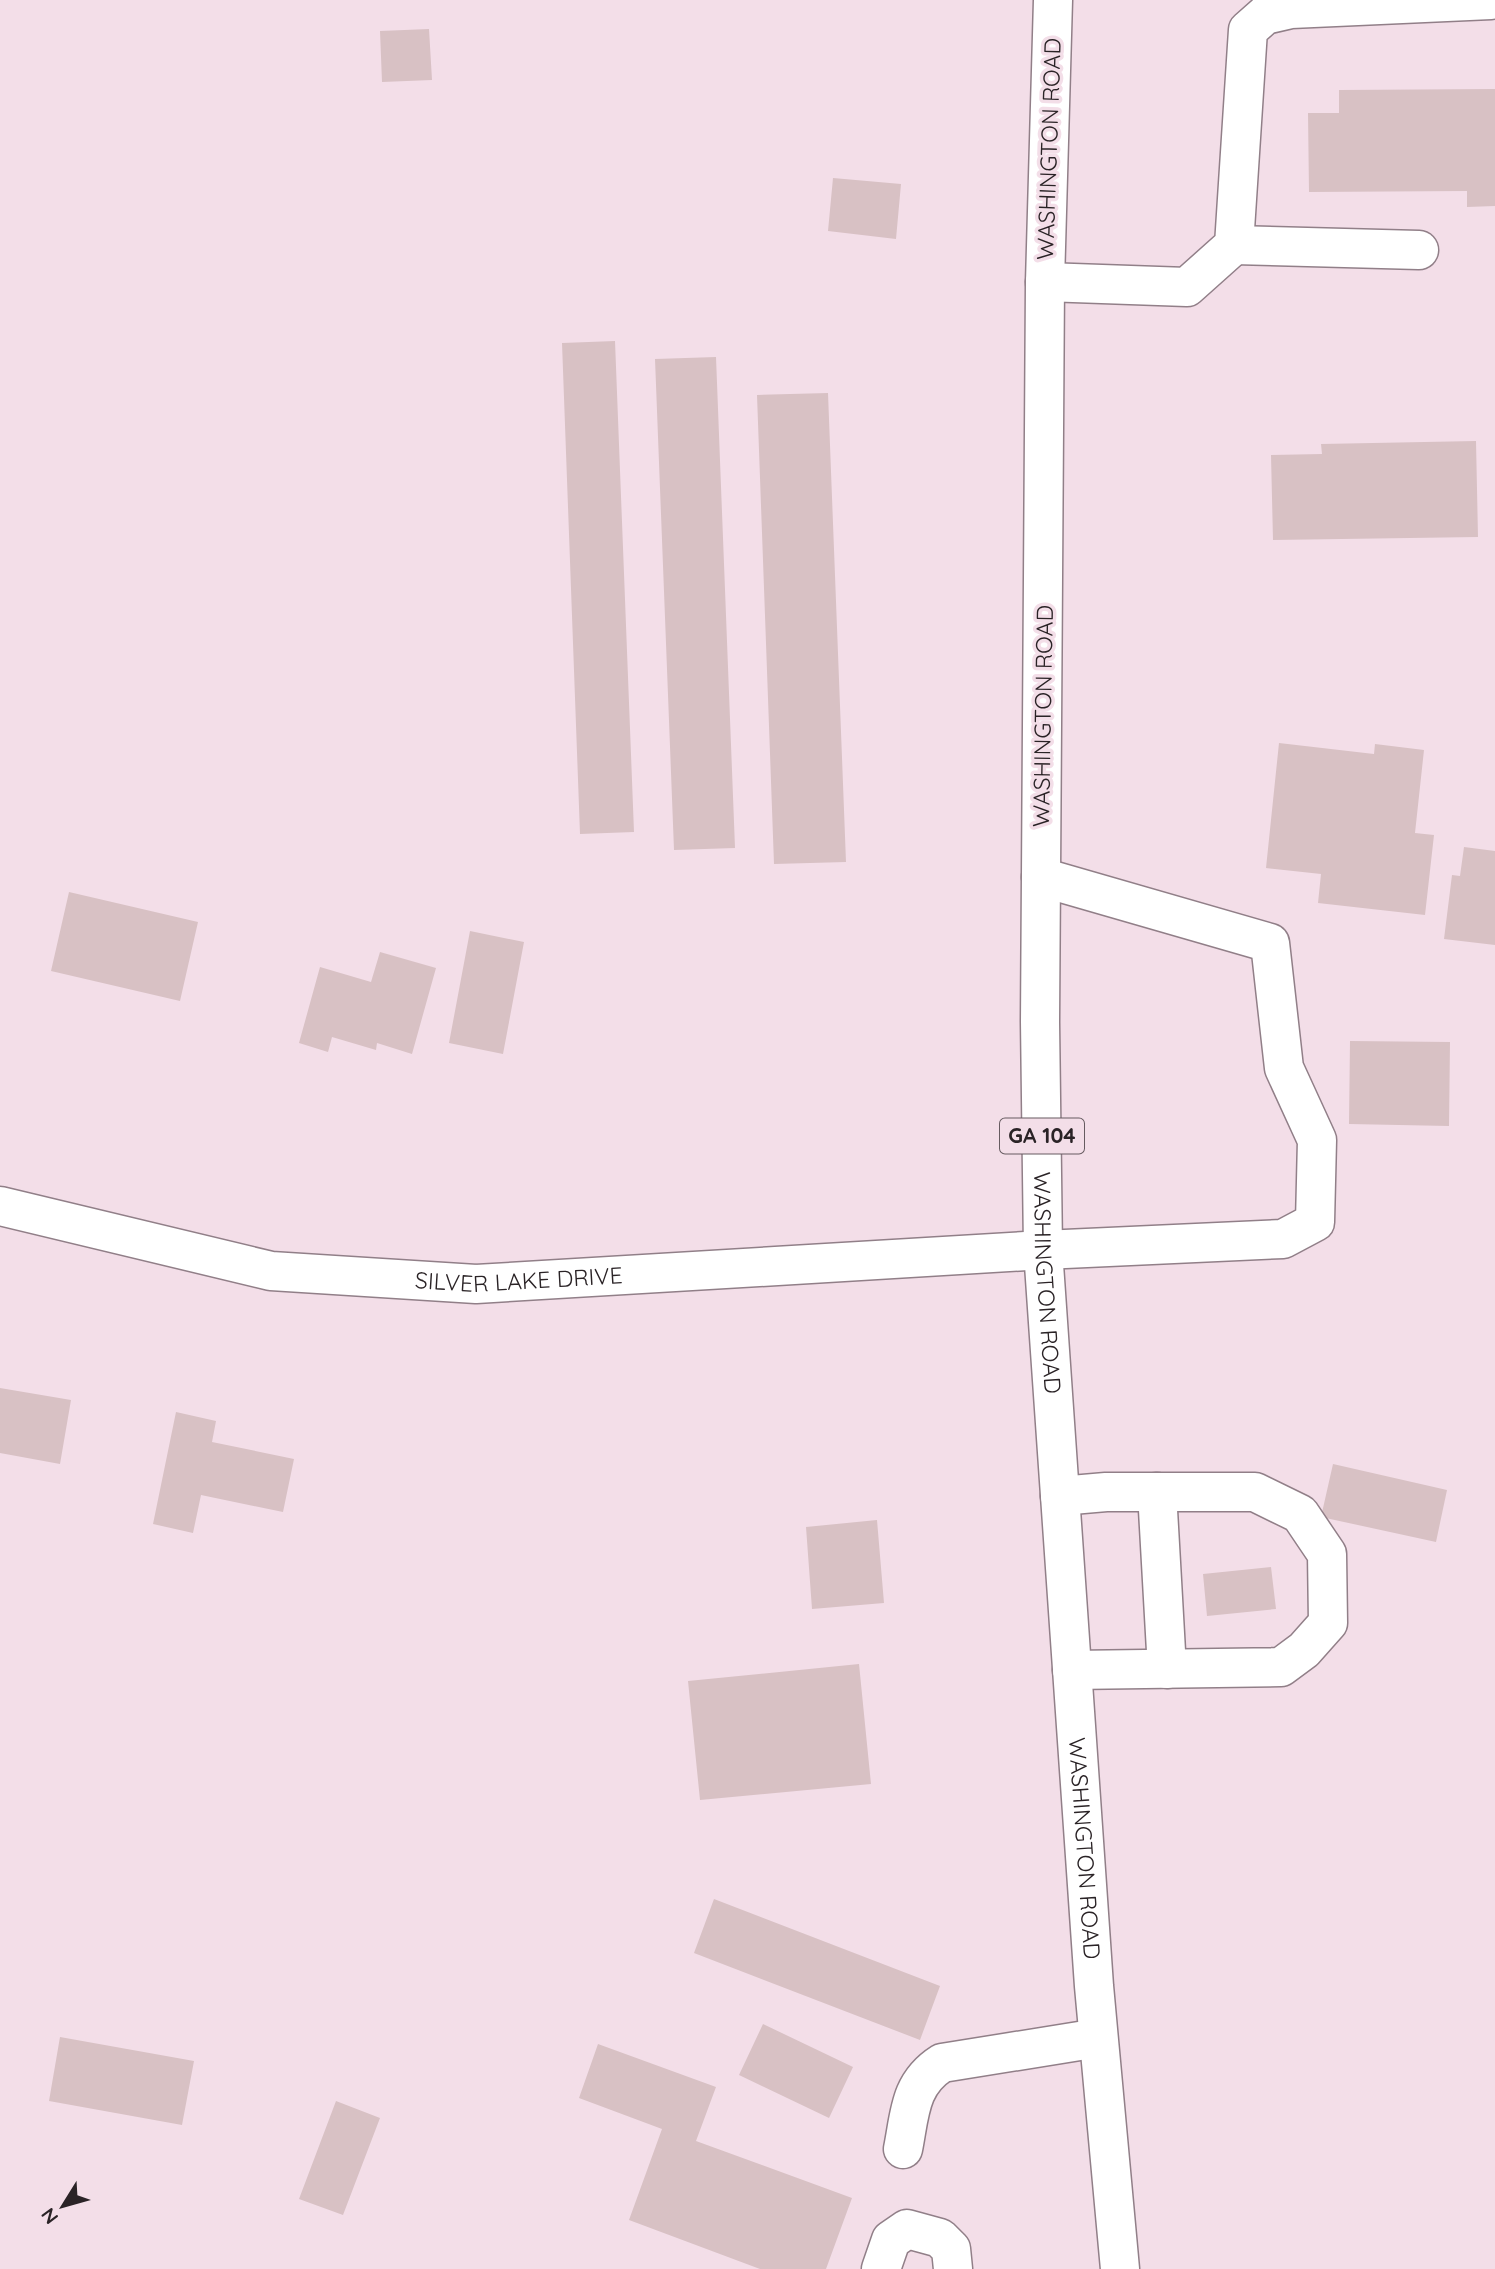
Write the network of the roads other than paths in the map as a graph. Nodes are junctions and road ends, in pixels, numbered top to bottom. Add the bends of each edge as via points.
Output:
1 (1053, 0) edge
2 (1491, 0) edge
3 (1234, 245) junction
4 (1419, 250) dead end
5 (1045, 282) junction
6 (1041, 877) junction
7 (0, 1206) edge
8 (1043, 1250) junction
9 (1157, 1492) junction
10 (1060, 1496) junction
11 (1167, 1669) junction
12 (1072, 1670) junction
13 (1098, 2038) junction
14 (903, 2149) dead end
15 (881, 2269) edge
16 (953, 2269) edge
17 (1120, 2269) edge

1 - 5 main road, WASHINGTON ROAD / GA 104
2 - 3 main road via 1291,9 1265,15 1248,30
3 - 4 main road
3 - 5 main road via 1187,288
5 - 6 main road, WASHINGTON ROAD / GA 104
6 - 8 main road, WASHINGTON ROAD / GA 104
6 - 8 main road, SILVER LAKE DRIVE via 1270,943 1284,1068 1317,1140 1315,1222 1283,1239
7 - 8 main road, SILVER LAKE DRIVE via 271,1271 477,1284
8 - 10 main road, WASHINGTON ROAD / GA 104
9 - 10 main road
9 - 11 main road
9 - 11 main road via 1255,1492 1300,1514 1327,1554 1328,1623 1281,1667
10 - 12 main road, WASHINGTON ROAD / GA 104
11 - 12 main road
12 - 13 main road, WASHINGTON ROAD / GA 104
13 - 14 main road via 942,2063 916,2086
13 - 17 main road, WASHINGTON ROAD / GA 104
15 - 16 main road via 891,2239 907,2229 940,2238 951,2249

